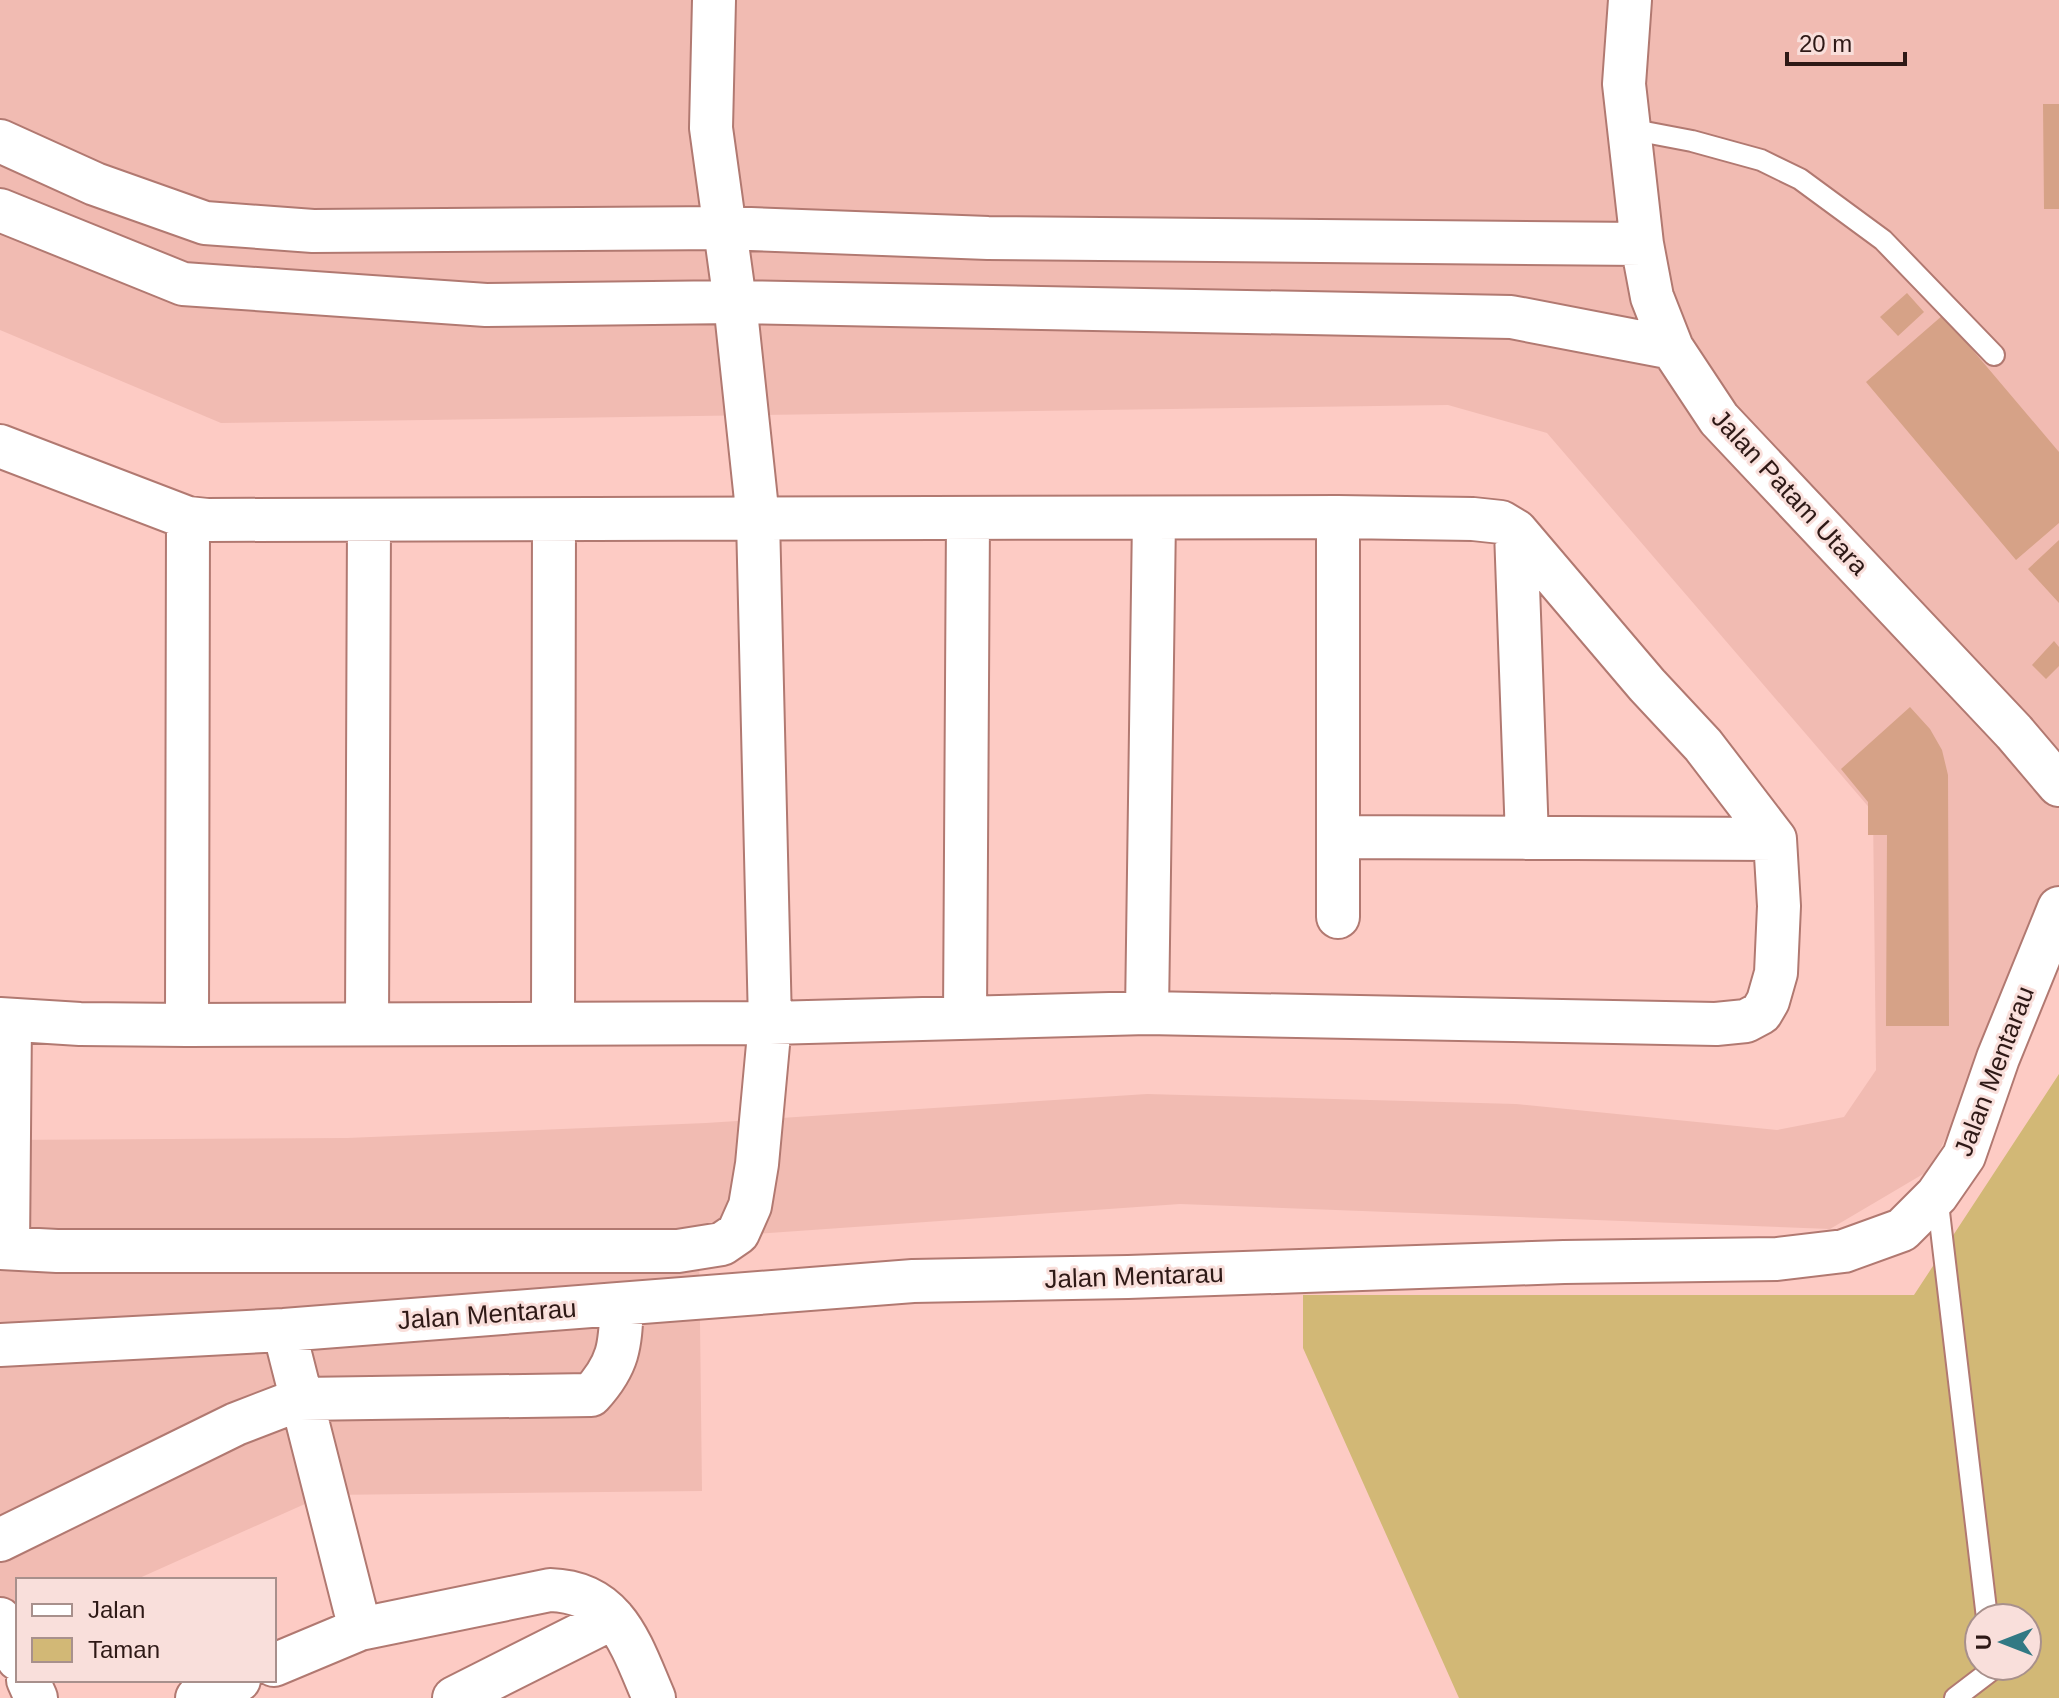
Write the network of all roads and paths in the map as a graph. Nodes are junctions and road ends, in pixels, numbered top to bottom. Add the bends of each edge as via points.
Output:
1 (714, 0) edge
2 (1630, 0) edge
3 (1629, 129) junction
4 (0, 141) edge
5 (0, 210) edge
6 (725, 228) junction
7 (1642, 244) junction
8 (735, 302) junction
9 (1672, 348) junction
10 (1994, 355) dead end
11 (0, 446) edge
12 (1338, 517) junction
13 (188, 518) junction
14 (968, 518) junction
15 (1154, 518) junction
16 (758, 519) junction
17 (369, 520) junction
18 (554, 520) junction
19 (1516, 531) junction
20 (2059, 785) edge
21 (1338, 837) junction
22 (1527, 838) junction
23 (1775, 839) junction
24 (2059, 908) edge
25 (1338, 917) dead end
26 (1147, 1013) junction
27 (965, 1018) junction
28 (5, 1020) edge
29 (770, 1023) junction
30 (367, 1024) junction
31 (553, 1024) junction
32 (187, 1025) junction
33 (1937, 1195) junction
34 (4, 1248) edge
35 (622, 1304) junction
36 (284, 1330) junction
37 (0, 1345) edge
38 (301, 1399) junction
39 (0, 1540) edge
40 (1985, 1602) edge
41 (613, 1618) junction
42 (0, 1619) edge
43 (360, 1629) junction
44 (16, 1655) edge
45 (276, 1664) edge
46 (234, 1682) edge
47 (1976, 1682) edge
48 (197, 1698) edge
49 (454, 1698) edge
50 (654, 1698) edge
51 (1955, 1698) edge

1 - 6 street via 711,128
2 - 3 street, Jalan Patam Utara via 1624,84
3 - 7 street, Jalan Patam Utara
3 - 10 lane via 1761,160 1800,179 1883,240
4 - 6 street via 95,184 205,223 313,231
5 - 8 street via 183,284 486,305
6 - 7 street via 988,238
6 - 8 street
7 - 9 street, Jalan Patam Utara via 1652,297
8 - 9 street via 1511,317
8 - 16 street
9 - 20 street, Jalan Patam Utara via 1719,419
11 - 13 street
12 - 15 street
12 - 19 street via 1473,519 1501,522
12 - 21 street
13 - 17 street
13 - 32 street
14 - 15 street
14 - 16 street
14 - 27 street
15 - 26 street
16 - 18 street
16 - 29 street
17 - 18 street
17 - 30 street
18 - 31 street
19 - 22 street
19 - 23 street via 1703,745
21 - 22 street
21 - 25 street
22 - 23 street
23 - 26 street via 1776,973 1761,1013 1746,1021
24 - 33 street, Jalan Mentarau via 1964,1156
26 - 27 street
27 - 29 street
28 - 32 street
28 - 34 street
29 - 31 street
29 - 34 street via 750,1206 738,1233 722,1244 678,1251
30 - 31 street
30 - 32 street
33 - 35 street, Jalan Mentarau via 1902,1230 1844,1251 1777,1259 913,1281
33 - 40 lane
35 - 36 street, Jalan Mentarau
35 - 38 street via 615,1363 591,1395
36 - 37 street, Jalan Mentarau
36 - 38 street
38 - 39 street via 236,1424
38 - 43 street
41 - 43 street via 588,1597 550,1590
41 - 49 street
41 - 50 street
42 - 44 street
43 - 45 street
46 - 48 street
47 - 51 lane

